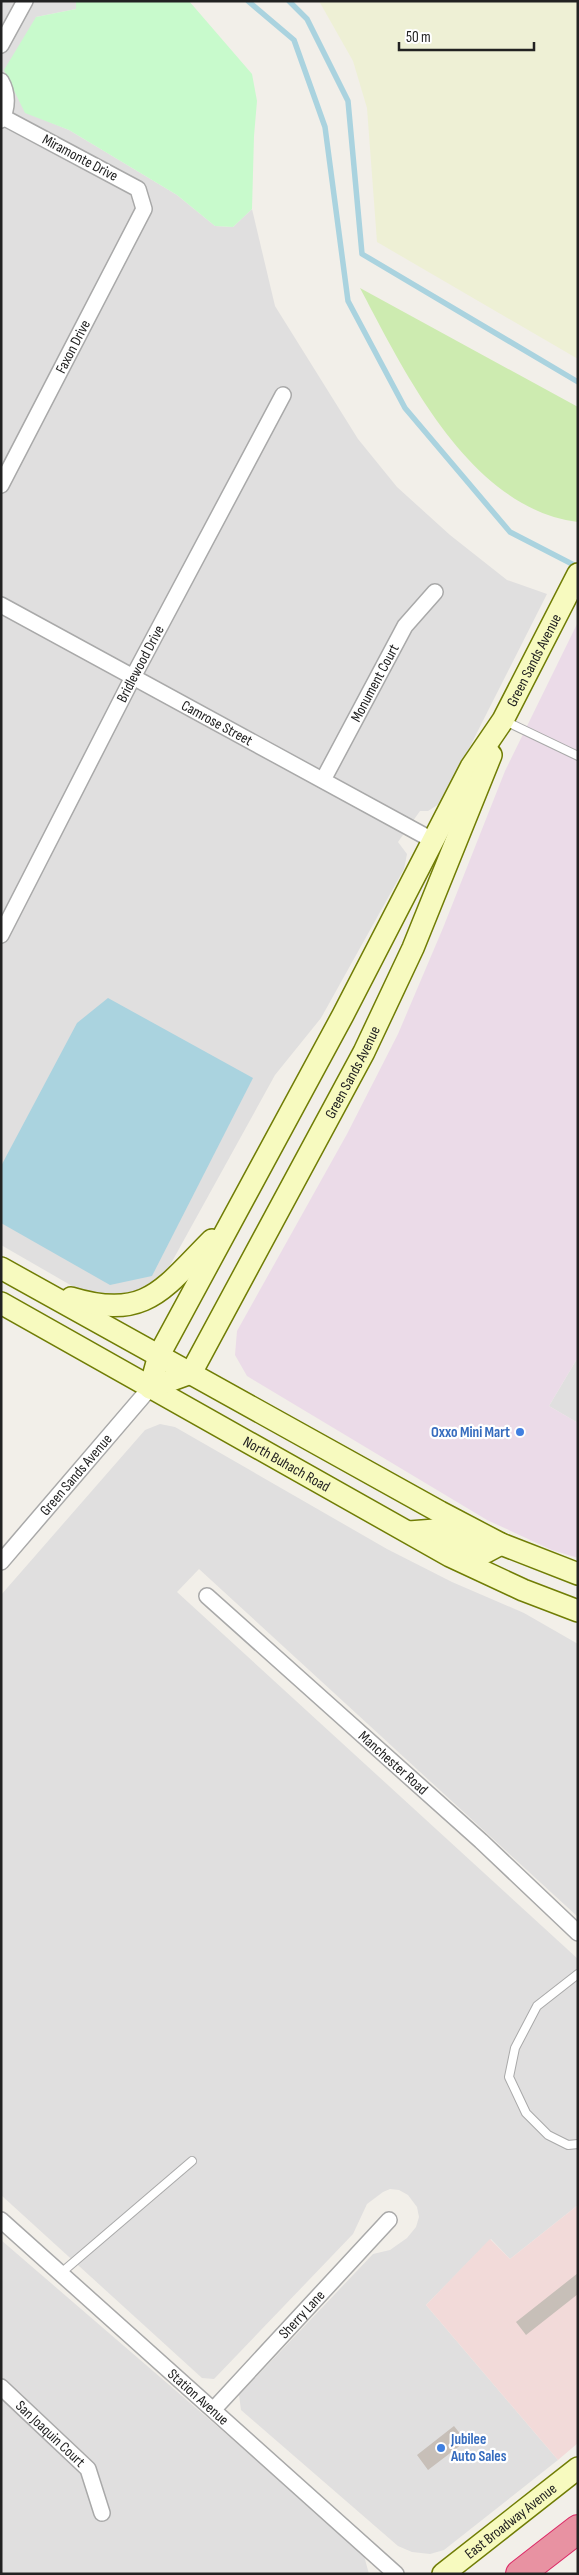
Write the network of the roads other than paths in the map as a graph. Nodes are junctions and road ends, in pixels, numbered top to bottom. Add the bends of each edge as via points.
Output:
1 (25, 1) edge
2 (1, 45) edge
3 (1, 81) edge
4 (2, 119) edge
5 (144, 209) joint
6 (283, 395) dead end
7 (1, 485) edge
8 (578, 574) edge
9 (435, 592) dead end
10 (1, 605) edge
11 (133, 677) junction
12 (503, 720) junction
13 (578, 756) edge
14 (323, 780) junction
15 (434, 841) junction
16 (1, 935) edge
17 (228, 1224) junction
18 (1, 1268) edge
19 (34, 1286) junction
20 (1, 1303) edge
21 (159, 1355) junction
22 (190, 1373) junction
23 (150, 1388) junction
24 (407, 1532) junction
25 (501, 1544) junction
26 (1, 1562) edge
27 (578, 1574) edge
28 (208, 1596) dead end
29 (578, 1611) edge
30 (578, 1932) edge
31 (578, 1974) edge
32 (578, 2144) edge
33 (192, 2161) dead end
34 (1, 2220) edge
35 (389, 2220) dead end
36 (62, 2273) junction
37 (1, 2387) edge
38 (214, 2409) junction
39 (578, 2468) edge
40 (102, 2513) dead end
41 (578, 2529) edge
42 (396, 2574) edge
43 (443, 2574) edge
44 (520, 2574) edge

1 - 2 street
3 - 4 street via 6,95
4 - 5 street, Miramonte Drive via 138,189
5 - 7 street, Faxon Drive
6 - 11 street, Bridlewood Drive
8 - 12 main road, Green Sands Avenue
9 - 14 street, Monument Court via 406,626
10 - 11 street, Camrose Street
11 - 14 street, Camrose Street
11 - 16 street, Bridlewood Drive
12 - 13 lane
12 - 15 main road, Green Sands Avenue via 471,767
12 - 22 main road, Green Sands Avenue via 490,760 413,948 364,1052
14 - 15 street, Camrose Street
15 - 17 main road, Green Sands Avenue via 343,1016
17 - 19 main road via 164,1288 143,1302 108,1307
17 - 21 main road, Green Sands Avenue
18 - 19 main road
19 - 21 main road
20 - 23 main road, North Buhach Road
21 - 22 main road
21 - 23 main road, Green Sands Avenue
22 - 23 main road, Green Sands Avenue
22 - 25 main road
23 - 24 main road, North Buhach Road
23 - 26 street, Green Sands Avenue
24 - 25 main road via 435,1530 486,1552
24 - 29 main road, North Buhach Road via 523,1590
25 - 27 main road
28 - 30 street, Manchester Road via 481,1840
31 - 32 lane via 537,2006 515,2048 509,2077 526,2113 548,2135 568,2145
33 - 36 lane
34 - 36 street, Station Avenue
35 - 38 street, Sherry Lane
36 - 38 street, Station Avenue
37 - 40 street, San Joaquin Court via 88,2469
38 - 42 street, Station Avenue
39 - 43 main road, East Broadway Avenue
41 - 44 highway

